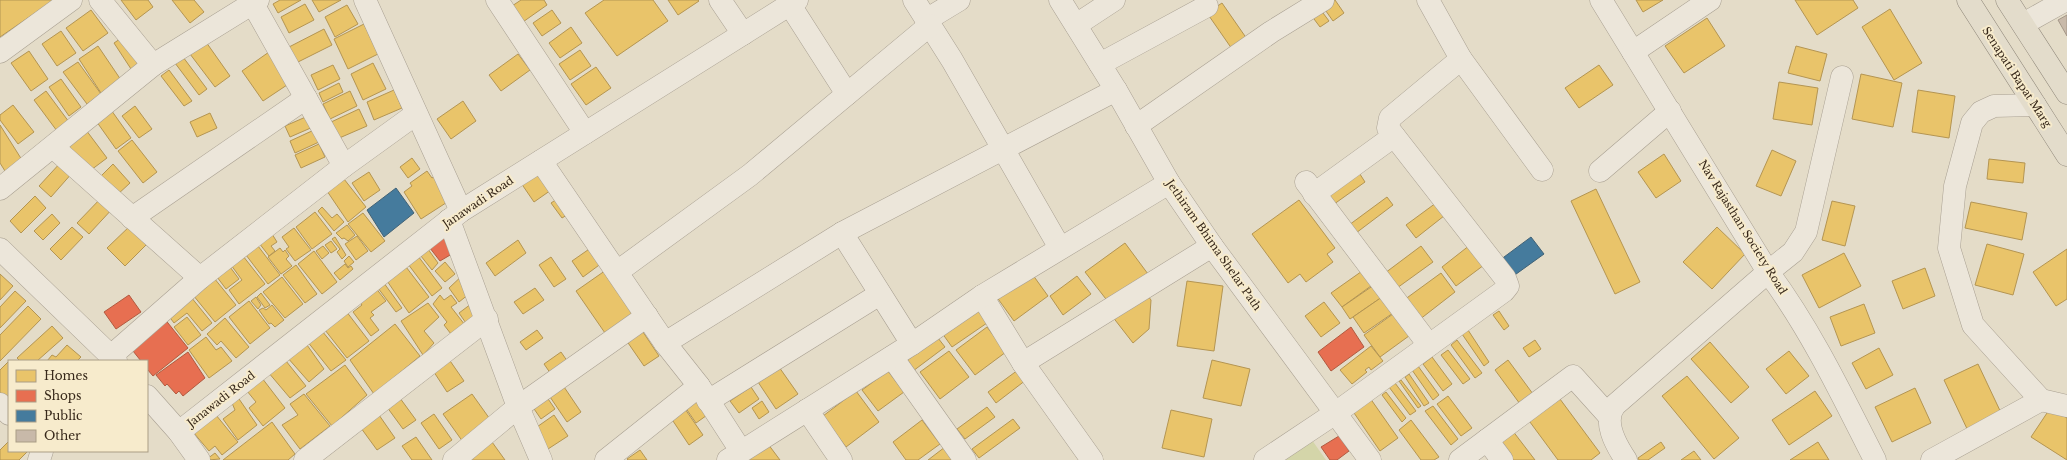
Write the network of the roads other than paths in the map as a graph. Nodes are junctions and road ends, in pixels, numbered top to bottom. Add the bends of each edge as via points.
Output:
1 (71, 0) edge
2 (100, 0) edge
3 (365, 0) edge
4 (720, 0) edge
5 (914, 0) edge
6 (959, 0) edge
7 (1060, 0) edge
8 (1114, 0) edge
9 (1323, 0) edge
10 (1428, 0) edge
11 (1601, 0) edge
12 (1710, 0) edge
13 (1968, 0) edge
14 (2007, 0) edge
15 (2066, 0) edge
16 (256, 2) edge
17 (501, 2) edge
18 (793, 2) edge
19 (1207, 2) edge
20 (928, 22) junction
21 (2023, 24) junction
22 (1076, 25) junction
23 (743, 34) junction
24 (0, 52) edge
25 (1633, 52) junction
26 (1461, 60) junction
27 (1100, 64) junction
28 (153, 65) junction
29 (1842, 77) dead end
30 (1116, 90) junction
31 (2067, 93) edge
32 (847, 94) junction
33 (306, 98) junction
34 (2035, 105) junction
35 (1670, 111) junction
36 (416, 114) junction
37 (1136, 126) junction
38 (585, 134) junction
39 (1394, 136) junction
40 (53, 147) junction
41 (1004, 149) junction
42 (2067, 154) edge
43 (541, 161) junction
44 (344, 166) junction
45 (1542, 170) dead end
46 (1600, 171) dead end
47 (1169, 183) junction
48 (0, 189) edge
49 (455, 215) junction
50 (132, 218) junction
51 (842, 233) junction
52 (1212, 246) junction
53 (1060, 248) junction
54 (0, 249) edge
55 (617, 272) junction
56 (1768, 272) junction
57 (200, 278) junction
58 (880, 294) junction
59 (982, 296) junction
60 (647, 316) junction
61 (487, 319) junction
62 (665, 342) junction
63 (912, 344) junction
64 (1429, 346) junction
65 (892, 357) junction
66 (114, 358) edge
67 (1023, 363) junction
68 (704, 393) junction
69 (148, 397) edge
70 (2041, 400) junction
71 (0, 404) edge
72 (2067, 406) edge
73 (518, 407) junction
74 (807, 410) junction
75 (1336, 412) junction
76 (8, 413) edge
77 (1609, 416) junction
78 (179, 432) junction
79 (1487, 440) junction
80 (734, 456) edge
81 (1617, 457) edge
82 (199, 460) edge
83 (305, 460) edge
84 (454, 460) edge
85 (541, 460) edge
86 (606, 460) edge
87 (841, 460) edge
88 (965, 460) edge
89 (1092, 460) edge
90 (1265, 460) edge
91 (1370, 460) edge
92 (1460, 460) edge
93 (1502, 460) edge
94 (1875, 460) edge
95 (1932, 460) edge

1 - 24 street
2 - 28 street
3 - 36 street
4 - 23 street
5 - 20 street
6 - 20 street
7 - 22 street, Jethiram Bhima Shelar Path
8 - 22 street
9 - 37 street via 1271,32
10 - 26 street
11 - 25 street, Nav Rajasthan Society Road
12 - 25 street
13 - 34 main road, Senapati Bapat Marg
14 - 21 main road
15 - 21 street
16 - 28 street
16 - 33 street
17 - 38 street
18 - 23 street, Janawadi Road
18 - 32 street
19 - 27 street
20 - 32 street
20 - 41 street
21 - 31 main road
22 - 27 street, Jethiram Bhima Shelar Path
23 - 38 street, Janawadi Road
25 - 35 street, Nav Rajasthan Society Road
26 - 39 street via 1390,118 1388,128
26 - 45 street
27 - 30 street, Jethiram Bhima Shelar Path
28 - 40 street
29 - 56 street via 1806,232 1793,252
30 - 37 street, Jethiram Bhima Shelar Path
30 - 41 street
32 - 55 street via 750,175
33 - 44 street
33 - 50 street
34 - 42 main road, Senapati Bapat Marg
34 - 70 street via 1994,106 1981,112 1972,123 1955,186 1949,248 1973,324
35 - 46 street
35 - 56 street, Nav Rajasthan Society Road
36 - 44 street
36 - 49 street
37 - 47 street, Jethiram Bhima Shelar Path
38 - 43 street, Janawadi Road
39 - 64 street via 1505,278 1508,286
39 - 64 street via 1310,188
40 - 48 street
40 - 50 street
41 - 51 street
41 - 53 street
43 - 49 street, Janawadi Road
43 - 55 street
44 - 57 street
47 - 52 street, Jethiram Bhima Shelar Path
47 - 53 street
49 - 61 street
49 - 78 street, Janawadi Road
50 - 57 street
51 - 58 street
51 - 62 street
52 - 67 street
52 - 75 street, Jethiram Bhima Shelar Path
53 - 59 street
54 - 66 street
55 - 60 street
56 - 77 street via 1615,405
56 - 94 street, Nav Rajasthan Society Road via 1793,306 1825,362
57 - 66 street
58 - 63 street
58 - 68 street
59 - 63 street
59 - 67 street
60 - 62 street
60 - 73 street
61 - 73 street
61 - 83 street
62 - 68 street
63 - 65 street
64 - 75 street
65 - 74 street
65 - 88 street
67 - 89 street
68 - 80 street
68 - 86 street
69 - 78 street
70 - 72 street
70 - 95 street
71 - 76 street
73 - 84 street
73 - 85 street
74 - 80 street
74 - 87 street
75 - 90 street
75 - 91 street, Jethiram Bhima Shelar Path
77 - 79 street via 1573,376
77 - 81 street
78 - 82 street
79 - 92 street
79 - 93 street

